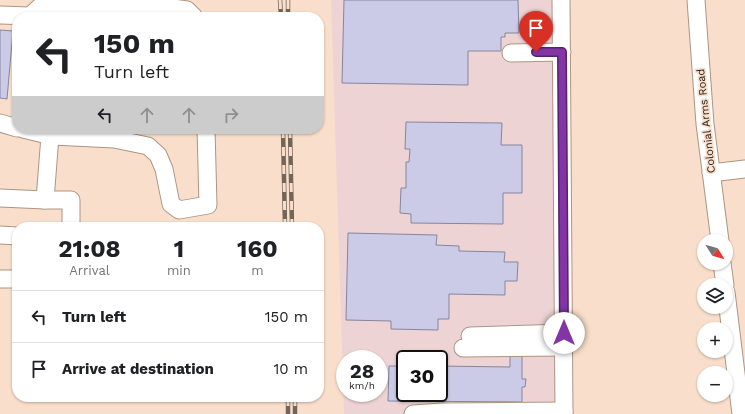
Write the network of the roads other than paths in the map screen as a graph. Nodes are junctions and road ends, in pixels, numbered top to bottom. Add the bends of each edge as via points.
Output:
1 (561, 0) edge
2 (696, 0) edge
3 (34, 12) edge
4 (118, 12) edge
5 (189, 12) edge
6 (0, 15) edge
7 (12, 15) edge
8 (562, 52) junction
9 (511, 53) dead end
10 (0, 123) edge
11 (12, 126) edge
12 (42, 134) edge
13 (114, 134) edge
14 (206, 134) edge
15 (50, 136) junction
16 (745, 169) edge
17 (711, 173) junction
18 (0, 198) edge
19 (45, 200) junction
20 (71, 222) edge
21 (719, 234) edge
22 (0, 235) edge
23 (12, 236) edge
24 (0, 279) edge
25 (12, 279) edge
26 (729, 314) edge
27 (564, 340) junction
28 (467, 342) dead end
29 (564, 412) edge
30 (413, 414) edge
31 (741, 414) edge

1 - 8 street
2 - 17 street, Colonial Arms Road
3 - 4 street via 41,6
4 - 5 street via 173,8
6 - 7 street
8 - 9 street
8 - 27 street
10 - 11 street
12 - 15 street
13 - 14 street via 148,146 158,155 164,169 171,204 180,210 208,205
13 - 15 street
15 - 19 street
16 - 17 street
17 - 21 street, Colonial Arms Road
18 - 19 street
19 - 20 street via 71,200
22 - 23 street
24 - 25 street
26 - 31 street
27 - 28 street
27 - 29 street
29 - 30 street

